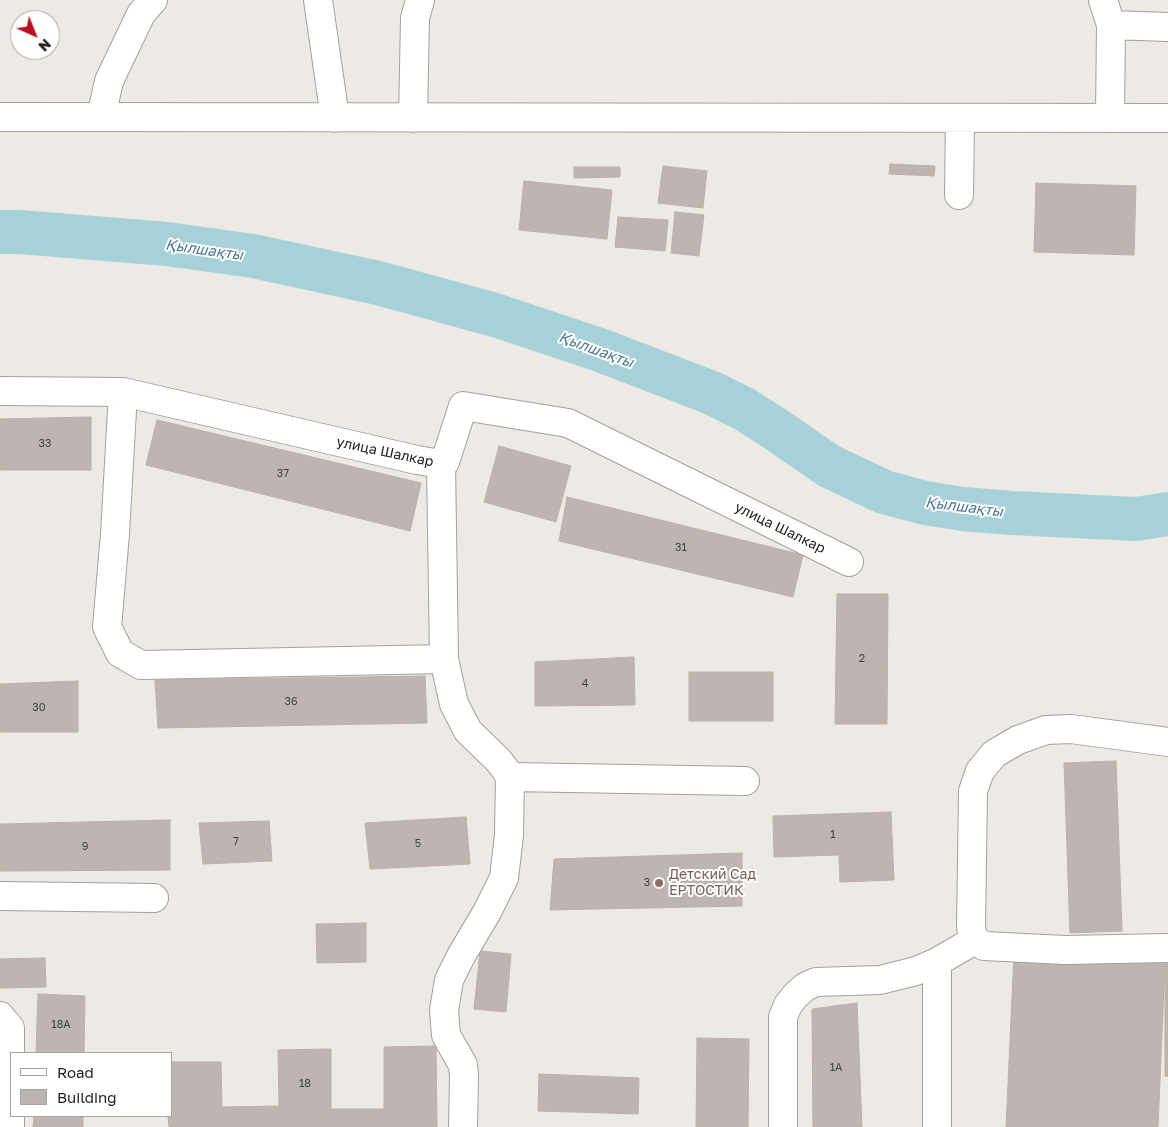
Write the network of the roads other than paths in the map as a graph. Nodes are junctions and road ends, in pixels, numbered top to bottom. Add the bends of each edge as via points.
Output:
1 (153, 0) edge
2 (318, 0) edge
3 (420, 0) edge
4 (1107, 12) edge
5 (1168, 27) edge
6 (0, 117) edge
7 (101, 117) junction
8 (334, 118) junction
9 (413, 118) junction
10 (960, 118) junction
11 (1110, 118) junction
12 (1168, 118) edge
13 (959, 195) dead end
14 (0, 392) edge
15 (123, 392) junction
16 (441, 464) junction
17 (849, 562) dead end
18 (444, 659) junction
19 (1168, 742) edge
20 (510, 777) junction
21 (745, 781) dead end
22 (0, 896) edge
23 (154, 898) dead end
24 (975, 940) junction
25 (1168, 948) edge
26 (937, 962) junction
27 (0, 1016) edge
28 (10, 1127) edge
29 (463, 1127) edge
30 (783, 1127) edge
31 (937, 1127) edge

1 - 7 street via 141,14 109,81
2 - 8 street
3 - 9 street via 415,18
4 - 5 street
4 - 11 street
6 - 7 street
7 - 8 street
8 - 9 street
9 - 10 street
10 - 11 street
10 - 13 street
11 - 12 street
14 - 15 street, улица Шалкар
15 - 16 street, улица Шалкар
15 - 18 street via 107,627 120,652 141,665
16 - 17 street, улица Шалкар via 445,462 463,406 568,423
16 - 18 street
18 - 20 street via 459,716 468,731 506,768
19 - 24 street via 1071,728 1046,730 1018,740 994,754 980,771 974,791 971,926
20 - 21 street
20 - 29 street via 504,878 449,980 444,1010 446,1035 463,1065
22 - 23 street
24 - 25 street via 984,946 1065,950
24 - 26 street
26 - 30 street via 880,980 816,982 796,994 783,1018
26 - 31 street
27 - 28 street via 10,1028

